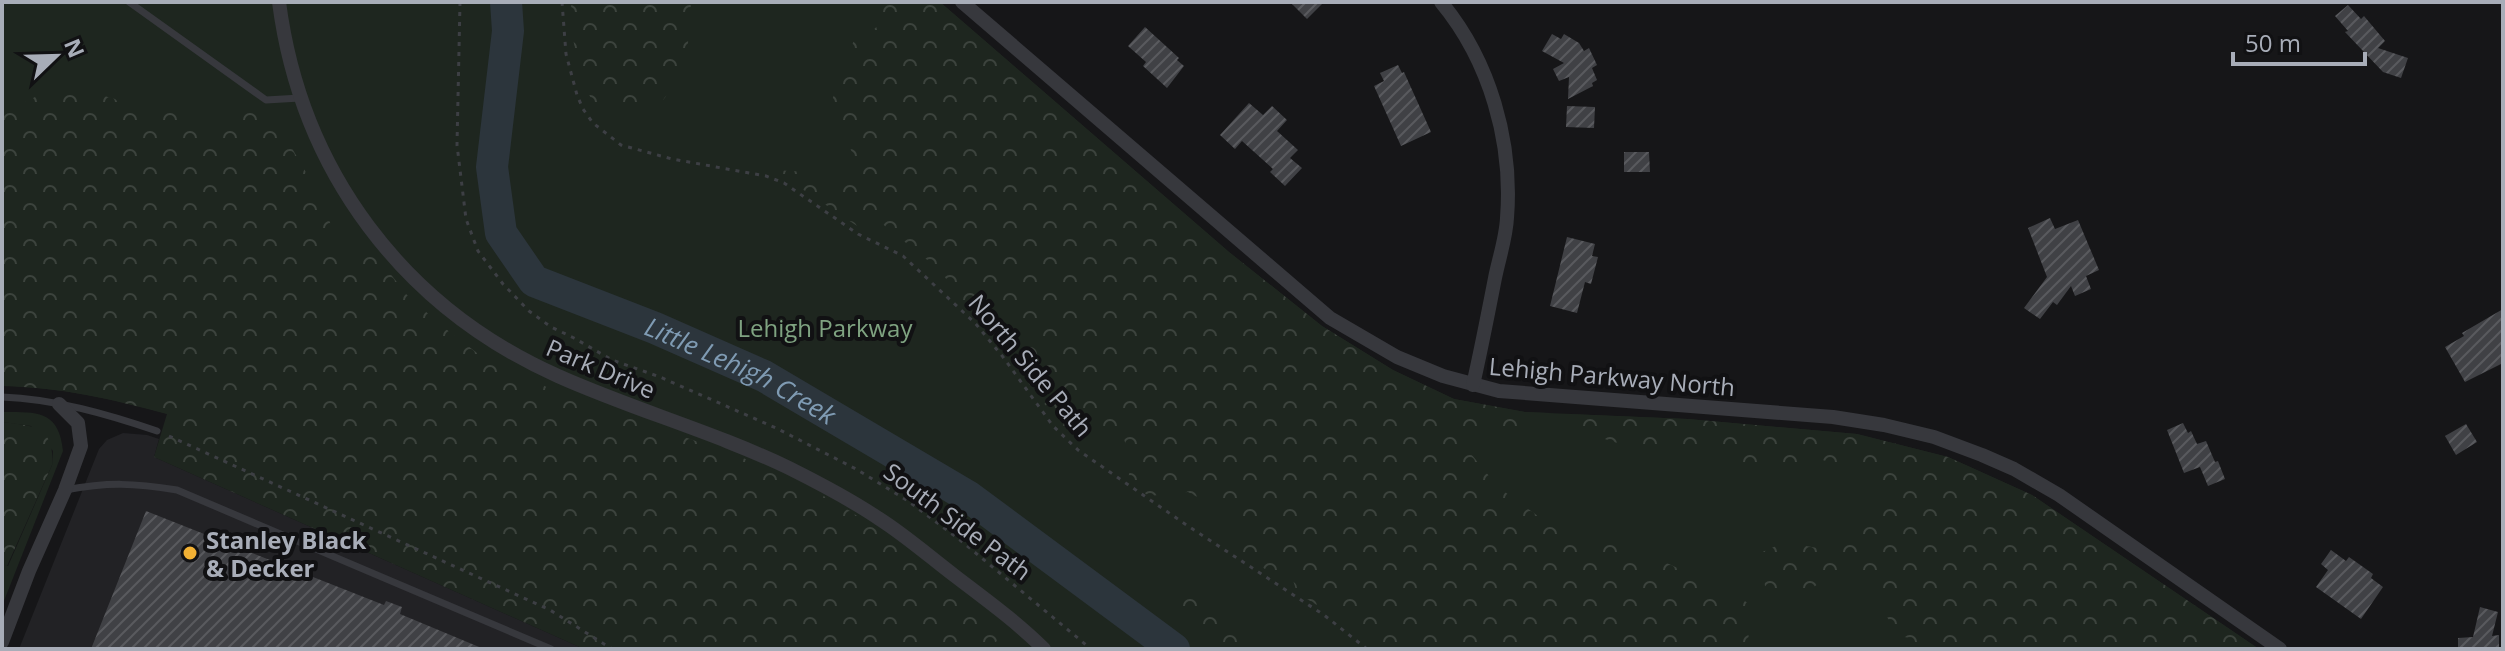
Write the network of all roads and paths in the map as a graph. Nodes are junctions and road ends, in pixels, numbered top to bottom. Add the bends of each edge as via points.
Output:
1 (129, 2) edge
2 (279, 2) edge
3 (460, 2) edge
4 (562, 2) edge
5 (962, 2) edge
6 (1441, 2) edge
7 (300, 98) junction
8 (1473, 385) junction
9 (2, 397) edge
10 (59, 404) junction
11 (157, 431) joint
12 (65, 490) junction
13 (2, 642) edge
14 (551, 649) edge
15 (612, 649) edge
16 (1044, 649) edge
17 (1091, 649) edge
18 (1367, 649) edge
19 (2280, 649) edge

1 - 7 lane via 266,100
2 - 7 street, Park Drive
3 - 17 path, South Side Path via 457,145 466,219 478,251 529,311 612,360 776,428 856,469 960,540
4 - 18 path, North Side Path via 566,54 577,95 593,123 621,145 643,152 766,176 903,256 975,323 1053,426 1078,450
5 - 8 street, Lehigh Parkway North via 1330,318 1397,357
6 - 8 street via 1465,36 1492,95 1509,190
7 - 16 street, Park Drive via 332,170 365,223 428,294 465,323 555,375 738,446 834,491 879,518
8 - 19 street, Lehigh Parkway North via 1833,417 1934,437 2059,495
9 - 10 lane
10 - 11 lane
10 - 12 street via 78,423 81,446
11 - 15 path via 550,610
12 - 13 street
12 - 14 lane via 133,483 177,490

